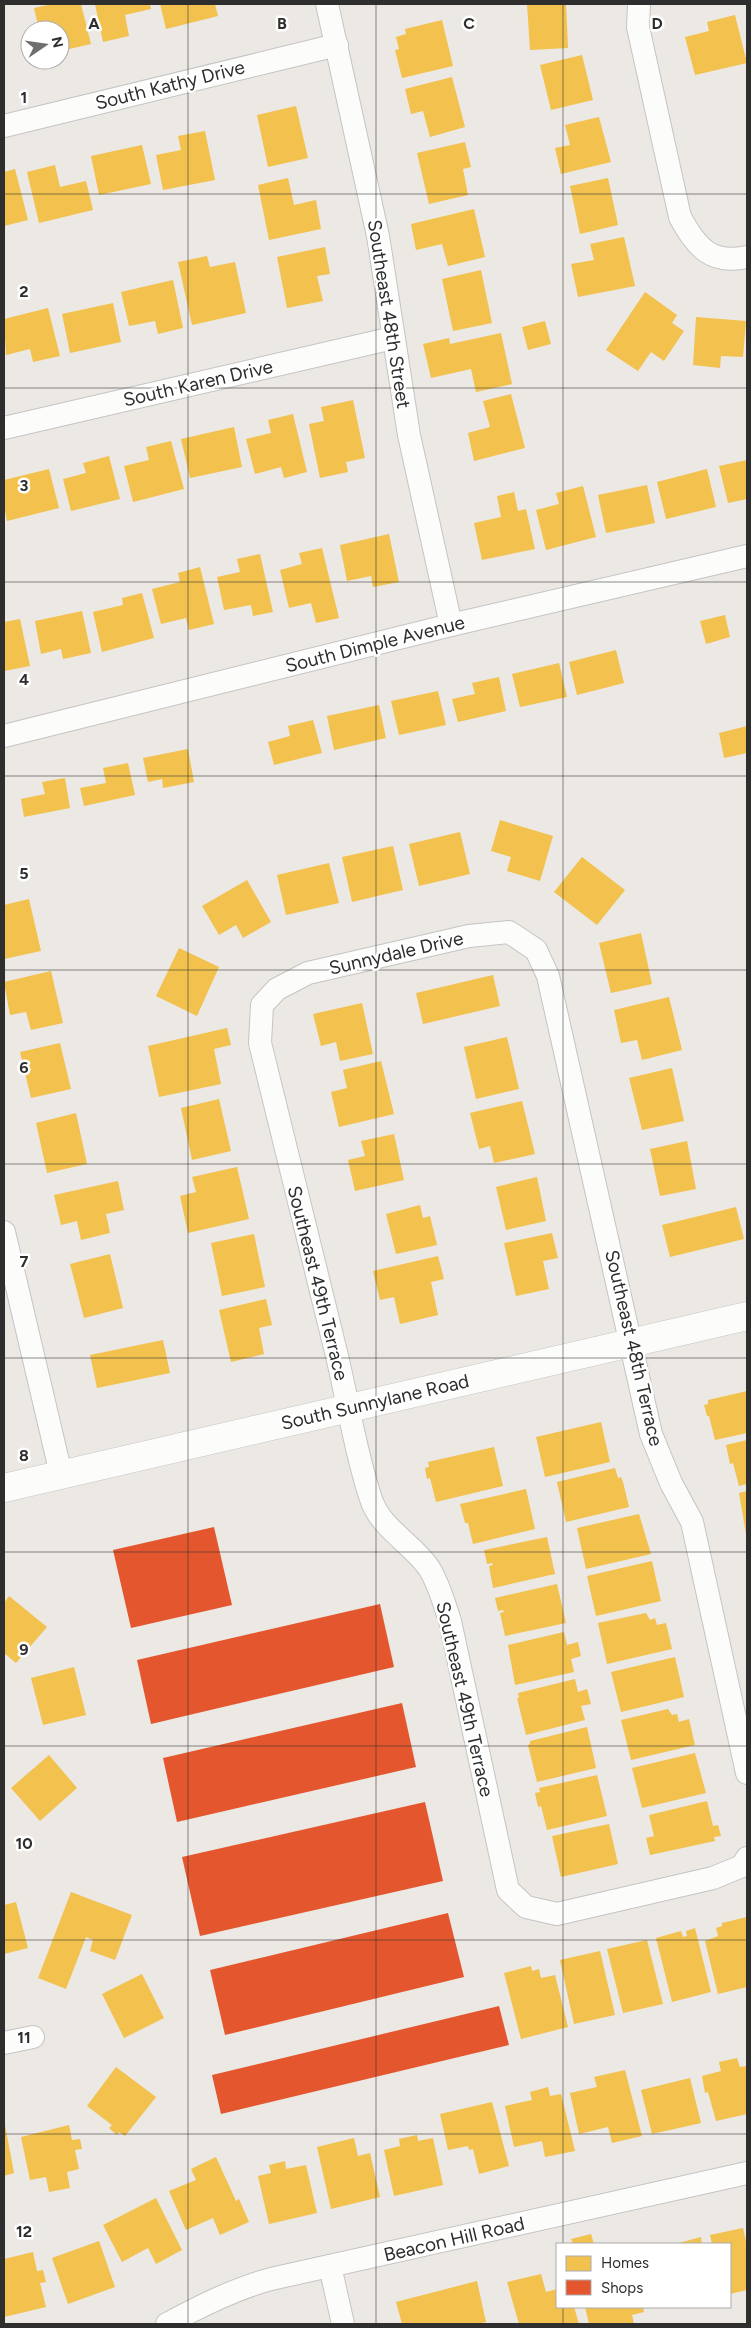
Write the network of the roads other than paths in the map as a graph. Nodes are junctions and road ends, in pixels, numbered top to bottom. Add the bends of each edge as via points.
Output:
1 (327, 4) edge
2 (639, 4) edge
3 (336, 45) junction
4 (4, 126) edge
5 (747, 257) edge
6 (393, 338) junction
7 (4, 428) edge
8 (747, 556) edge
9 (451, 624) junction
10 (4, 736) edge
11 (536, 950) joint
12 (262, 1005) joint
13 (4, 1232) edge
14 (747, 1316) edge
15 (632, 1342) junction
16 (348, 1408) junction
17 (61, 1474) junction
18 (4, 1488) edge
19 (747, 1773) edge
20 (747, 1858) edge
21 (33, 2037) dead end
22 (4, 2043) edge
23 (747, 2172) edge
24 (330, 2266) junction
25 (167, 2324) edge
26 (343, 2324) edge

1 - 3 street, Southeast 48th Street
2 - 5 street via 638,27 680,217 690,236 703,250 734,260
3 - 4 street, South Kathy Drive
3 - 6 street, Southeast 48th Street via 378,236
6 - 7 street, South Karen Drive
6 - 9 street, Southeast 48th Street via 409,435
8 - 9 street, South Dimple Avenue
9 - 10 street, South Dimple Avenue
11 - 12 street, Sunnydale Drive via 509,932 469,936 308,973 277,989
11 - 15 street, Southeast 48th Terrace via 548,976
12 - 16 street, Southeast 49th Terrace via 260,1043
13 - 17 street
14 - 15 main road, South Sunnylane Road
15 - 16 main road, South Sunnylane Road
15 - 19 street, Southeast 48th Terrace via 651,1434 671,1483 692,1522
16 - 17 main road, South Sunnylane Road
16 - 20 street, Southeast 49th Terrace via 372,1502 386,1524 429,1569 441,1593 450,1621 508,1890 526,1907 557,1914 713,1878 742,1866
17 - 18 main road, South Sunnylane Road
21 - 22 street
23 - 24 street, Beacon Hill Road
24 - 25 street, Beacon Hill Road via 244,2286
24 - 26 street

